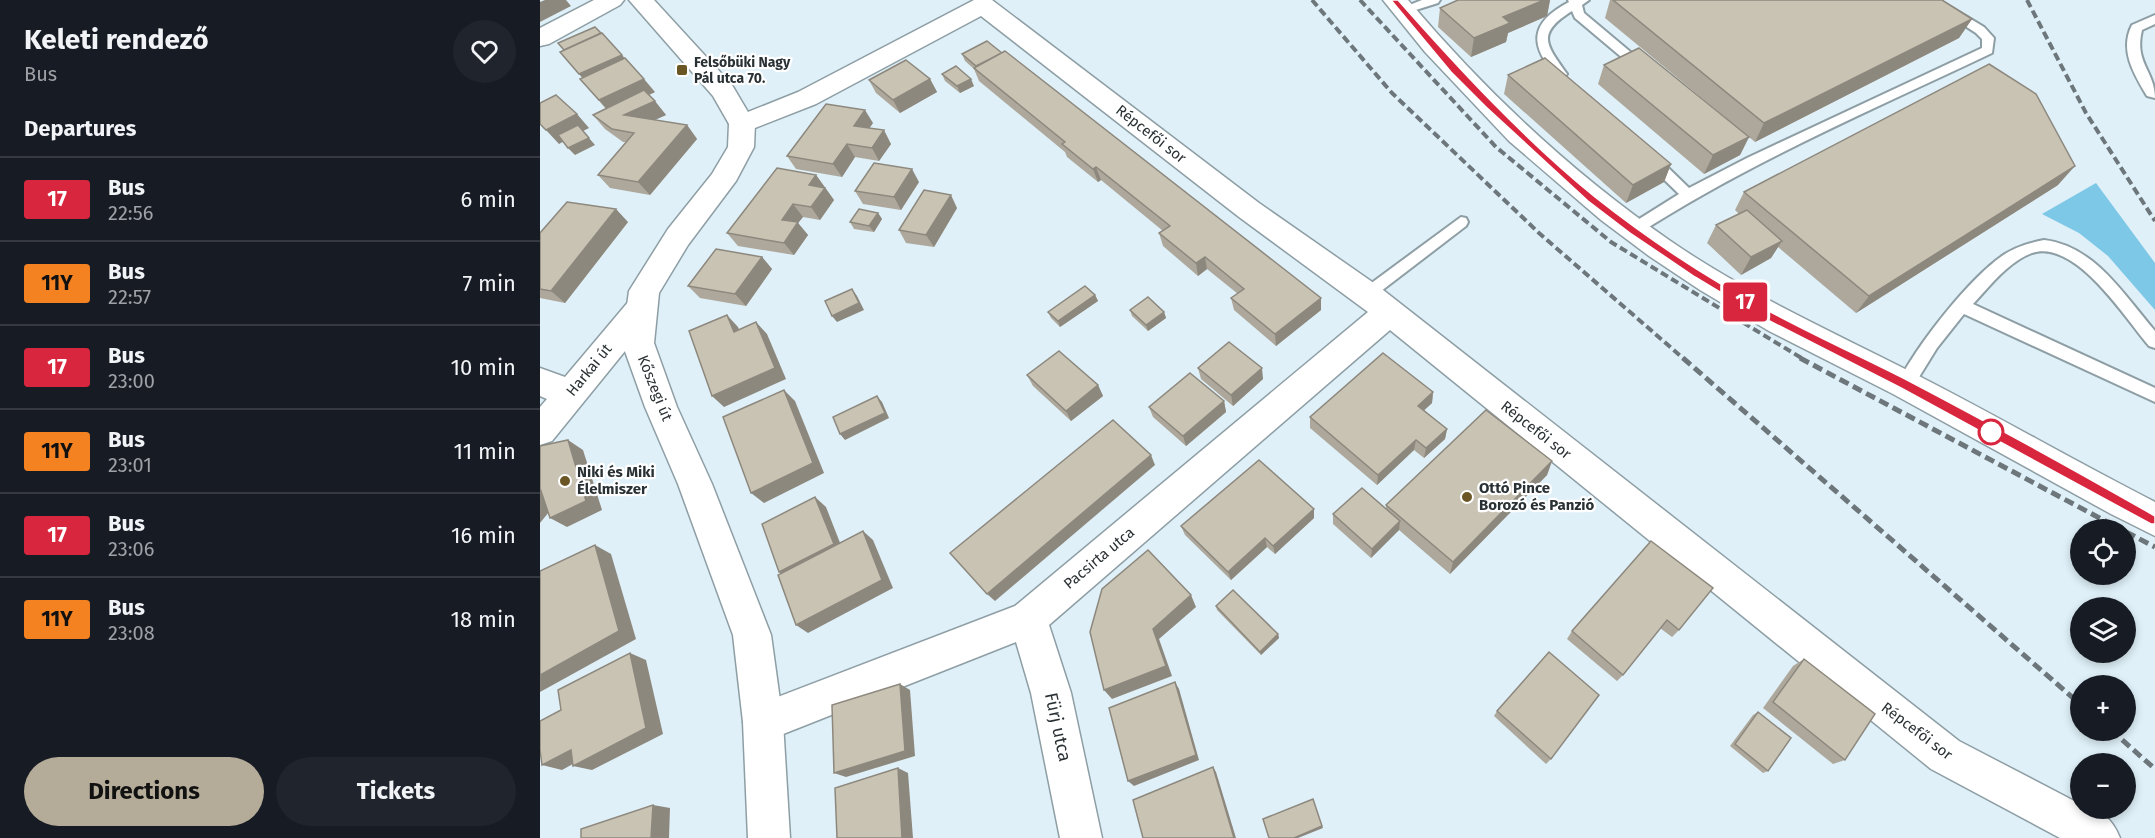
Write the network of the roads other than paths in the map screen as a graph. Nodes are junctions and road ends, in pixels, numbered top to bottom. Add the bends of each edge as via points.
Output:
1 (612, 0) edge
2 (641, 0) edge
3 (1434, 0) edge
4 (1931, 0) edge
5 (988, 2) edge
6 (1572, 2) edge
7 (1399, 5) edge
8 (2155, 19) edge
9 (540, 38) edge
10 (1652, 77) edge
11 (1568, 80) edge
12 (2154, 95) edge
13 (741, 124) junction
14 (1645, 154) edge
15 (1688, 195) junction
16 (1461, 222) dead end
17 (1633, 230) junction
18 (1377, 304) junction
19 (1962, 306) junction
20 (639, 310) junction
21 (2155, 342) edge
22 (540, 381) edge
23 (1905, 385) junction
24 (569, 394) junction
25 (2155, 395) edge
26 (540, 431) edge
27 (2155, 520) edge
28 (1028, 619) junction
29 (763, 722) junction
30 (769, 838) edge
31 (1081, 838) edge
32 (2099, 838) edge

1 - 9 street
2 - 13 street via 723,91
3 - 7 lane
4 - 15 lane via 1980,30 1988,38 1988,50 1748,158
5 - 13 street via 807,98
5 - 18 street, Répcefői sor via 1249,210
6 - 10 lane via 1579,15
6 - 11 lane via 1551,20 1540,43 1545,57
7 - 17 street via 1489,105 1591,199
8 - 12 lane via 2136,28 2131,44 2136,63
13 - 20 street, Kőszegi út via 741,147 722,181 655,273
14 - 15 lane
15 - 17 lane
16 - 18 lane
17 - 23 street via 1761,312
18 - 28 street, Pacsirta utca
18 - 32 street, Répcefői sor via 1945,755
19 - 21 lane via 2013,256 2042,247 2059,248 2074,253 2091,267
19 - 23 lane via 1929,345
19 - 25 lane
20 - 24 street, Harkai út
20 - 29 street, Kőszegi út via 638,343 646,369 695,483 752,635
22 - 24 street
23 - 27 street
24 - 26 street, Harkai út
28 - 29 street, Pacsirta utca
28 - 31 street, Fürj utca via 1051,693
29 - 30 street, Kőszegi út

